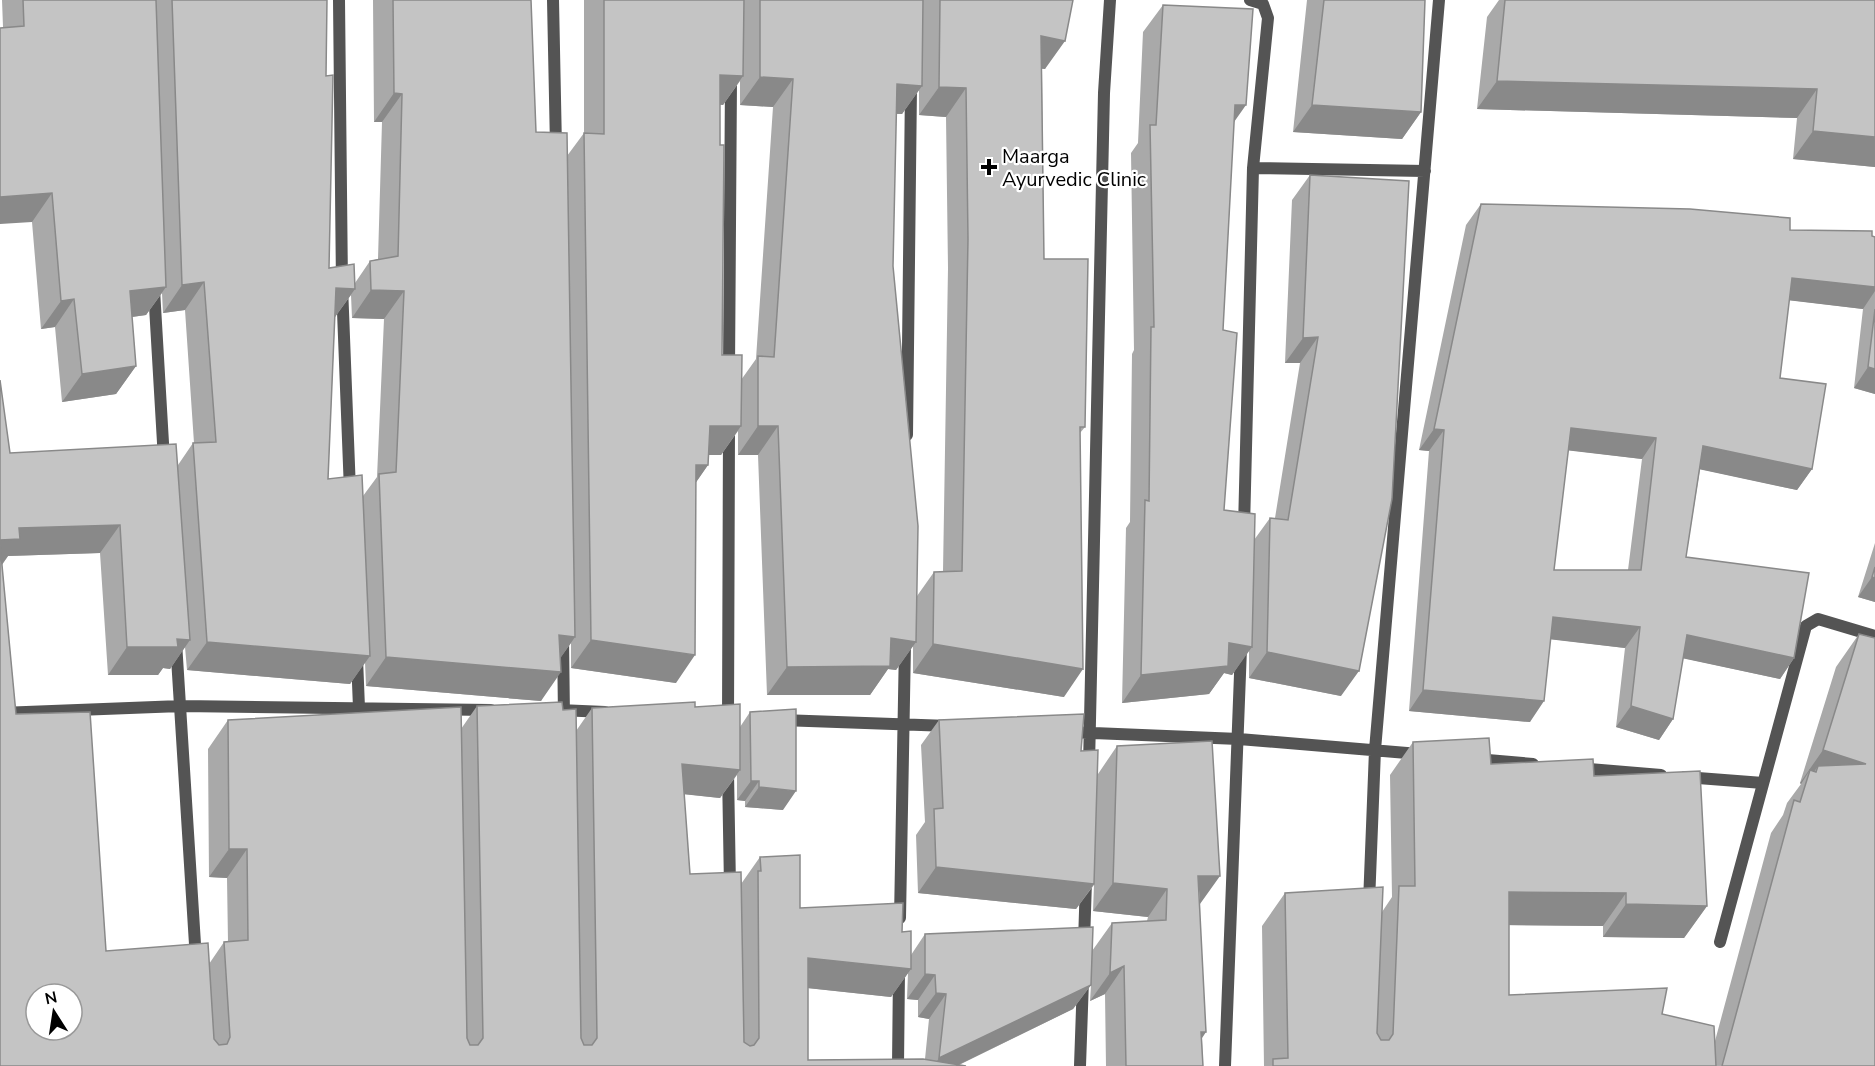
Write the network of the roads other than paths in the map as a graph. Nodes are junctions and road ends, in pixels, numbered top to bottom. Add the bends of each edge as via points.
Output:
1 (339, 0) edge
2 (553, 0) edge
3 (1110, 0) edge
4 (1250, 0) edge
5 (1439, 0) edge
6 (731, 69) edge
7 (911, 76) edge
8 (557, 164) edge
9 (1253, 168) junction
10 (1425, 171) junction
11 (153, 271) edge
12 (729, 386) edge
13 (729, 410) edge
14 (907, 452) edge
15 (165, 471) edge
16 (351, 509) edge
17 (1244, 537) edge
18 (563, 627) edge
19 (905, 630) edge
20 (1242, 632) edge
21 (176, 635) edge
22 (1875, 636) edge
23 (356, 649) edge
24 (181, 706) junction
25 (359, 708) junction
26 (507, 710) edge
27 (541, 710) edge
28 (564, 710) junction
29 (0, 713) edge
30 (622, 713) edge
31 (763, 719) edge
32 (728, 720) edge
33 (904, 725) junction
34 (962, 727) edge
35 (1055, 731) edge
36 (1090, 732) junction
37 (564, 734) edge
38 (1239, 739) junction
39 (1376, 750) junction
40 (1433, 755) edge
41 (1468, 758) edge
42 (728, 764) edge
43 (1089, 780) edge
44 (1763, 783) junction
45 (1086, 864) edge
46 (730, 903) edge
47 (1369, 914) edge
48 (900, 925) edge
49 (1720, 942) dead end
50 (900, 960) edge
51 (196, 973) edge
52 (898, 1066) edge
53 (1080, 1066) edge
54 (1225, 1066) edge

1 - 16 street via 342,286
2 - 8 street
3 - 36 street via 1104,93
4 - 9 street via 1263,4 1268,18
5 - 10 street
6 - 12 street
7 - 14 street
9 - 10 street
9 - 17 street
10 - 39 street
11 - 15 street
13 - 32 street
18 - 28 street
19 - 33 street
20 - 38 street
21 - 24 street
22 - 44 street via 1818,619 1806,626
23 - 25 street
24 - 25 street
24 - 29 street
24 - 51 street
25 - 26 street via 449,715
27 - 28 street
28 - 30 street
28 - 37 street
31 - 33 street
33 - 34 street
33 - 48 street
35 - 36 street
36 - 38 street
36 - 43 street
38 - 39 street
38 - 54 street
39 - 40 street
39 - 47 street
41 - 44 street
42 - 46 street
44 - 49 street
45 - 53 street
50 - 52 street

